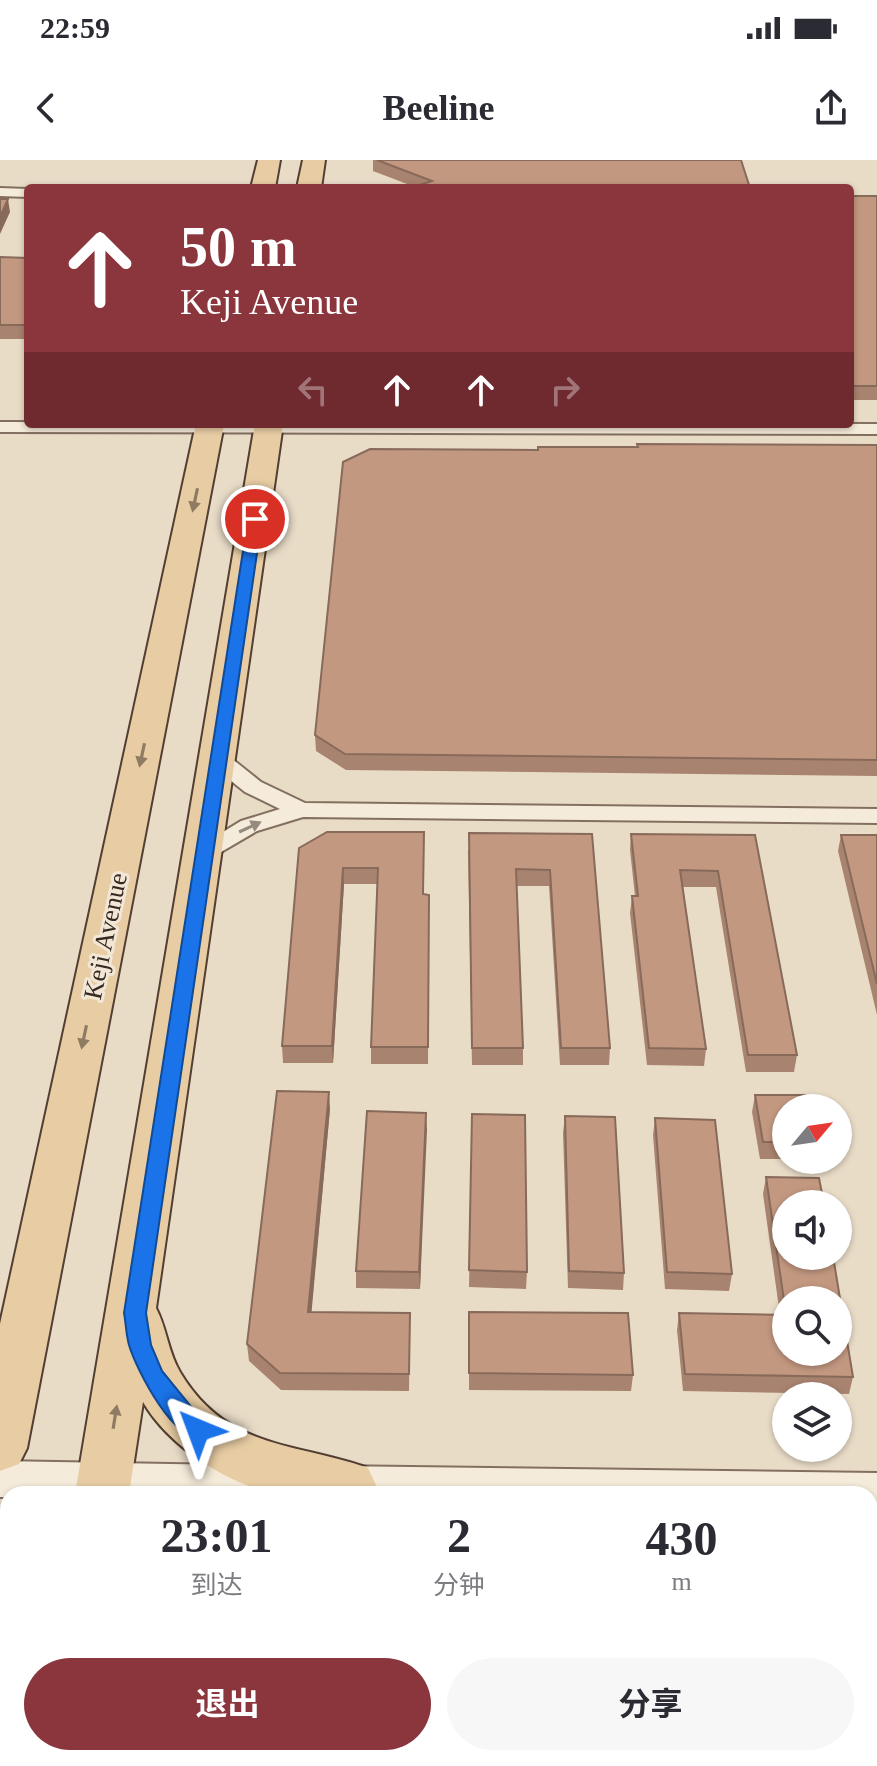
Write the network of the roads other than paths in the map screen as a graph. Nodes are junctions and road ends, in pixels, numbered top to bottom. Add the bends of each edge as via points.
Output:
1 (0, 192) edge
2 (24, 193) edge
3 (0, 427) edge
4 (24, 427) edge
5 (210, 428) edge
6 (269, 428) edge
7 (674, 428) edge
8 (877, 429) edge
9 (218, 759) junction
10 (301, 810) junction
11 (877, 816) edge
12 (204, 854) junction
13 (137, 1281) junction
14 (12, 1351) edge
15 (0, 1448) edge
16 (0, 1479) edge
17 (349, 1485) junction
18 (81, 1486) edge
19 (104, 1486) edge
20 (267, 1486) edge
21 (437, 1486) edge

1 - 2 street
3 - 4 street
5 -> 14 main road, Keji Avenue
6 - 9 main road
7 - 8 street
9 - 10 street via 253,787
9 - 12 main road
10 - 11 street
12 -> 10 street via 249,826
12 - 13 main road
13 - 17 main road via 140,1345 172,1404 198,1430 266,1469
19 -> 13 main road
14 - 15 main road, Keji Avenue
16 - 18 street
17 - 20 street
17 - 21 street

